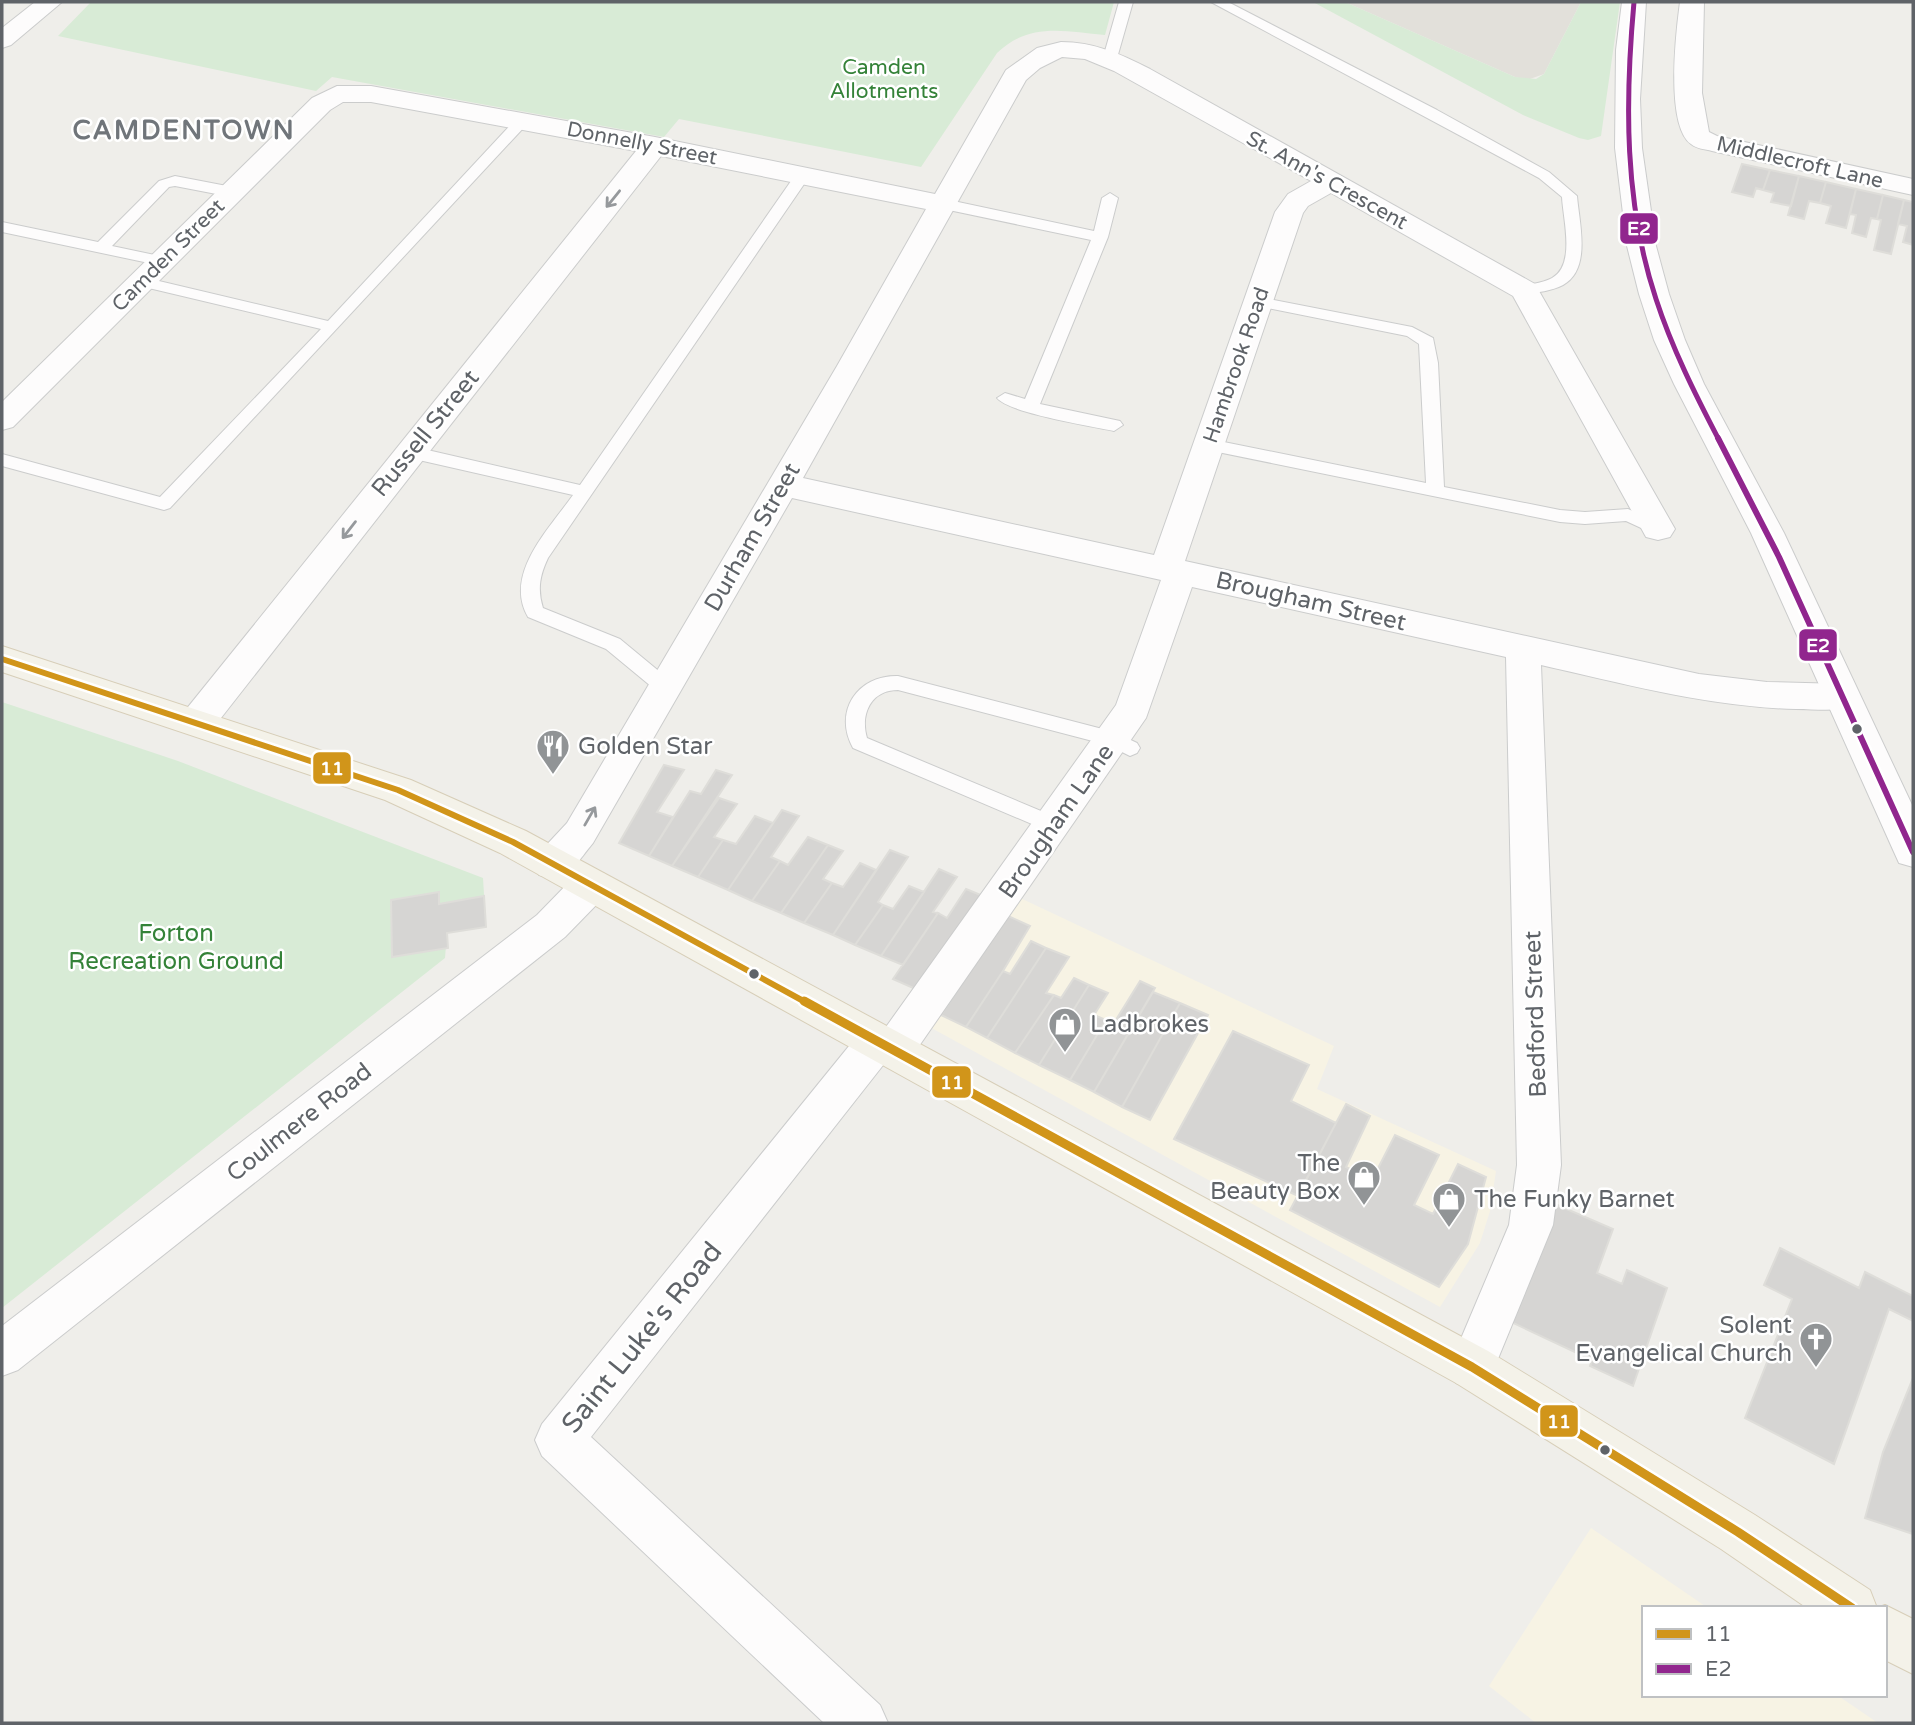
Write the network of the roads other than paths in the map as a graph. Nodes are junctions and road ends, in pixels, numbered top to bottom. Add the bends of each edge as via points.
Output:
1 (50, 2) edge
2 (1126, 2) edge
3 (1218, 2) edge
4 (1634, 2) edge
5 (1692, 2) edge
6 (2, 40) edge
7 (1110, 58) junction
8 (337, 94) joint
9 (523, 120) junction
10 (655, 145) junction
11 (803, 174) junction
12 (1330, 182) junction
13 (1913, 187) edge
14 (232, 192) junction
15 (1110, 198) dead end
16 (944, 204) junction
17 (2, 227) edge
18 (1100, 237) junction
19 (101, 248) junction
20 (163, 261) junction
21 (142, 282) junction
22 (1525, 290) junction
23 (1258, 302) junction
24 (332, 327) junction
25 (1005, 398) dead end
26 (1030, 407) junction
27 (2, 420) edge
28 (1114, 425) dead end
29 (1209, 445) junction
30 (410, 452) junction
31 (2, 460) edge
32 (783, 485) junction
33 (1435, 491) junction
34 (584, 492) junction
35 (1658, 529) joint
36 (1173, 570) junction
37 (1523, 649) junction
38 (2, 659) edge
39 (665, 687) junction
40 (1842, 697) junction
41 (197, 722) junction
42 (1122, 743) junction
43 (1052, 837) junction
44 (1911, 840) edge
45 (553, 864) junction
46 (591, 885) junction
47 (885, 1046) junction
48 (2, 1354) edge
49 (1472, 1367) junction
50 (1849, 1606) edge
51 (1887, 1631) edge
52 (1913, 1648) edge
53 (862, 1723) edge

1 - 6 street
2 - 7 lane
3 - 22 lane via 1432,113 1544,175 1569,196 1570,273 1559,282
4 - 40 street via 1628,118 1640,237 1662,317 1688,383 1757,512
5 - 13 street, Middlecroft Lane via 1689,105 1698,136 1712,144
7 - 12 street, St. Ann's Crescent
7 - 16 street, St. Ann's Crescent via 1070,49 1052,50 1031,60 1015,76
8 - 9 street, Donnelly Street via 371,94
8 - 14 street, Camden Street via 321,104
9 - 10 street, Donnelly Street
9 - 24 lane
10 - 11 street, Donnelly Street
10 -> 30 street, Russell Street
11 - 16 street, Donnelly Street
11 - 34 lane
12 - 22 street, St. Ann's Crescent
12 - 23 street, Hambrook Road via 1292,206
14 - 19 lane via 175,181 164,184
14 - 20 street, Camden Street
15 - 18 lane
16 - 18 lane
16 - 32 street, Durham Street
17 - 19 lane
18 - 26 lane
19 - 20 lane
20 - 21 street, Camden Street
21 - 24 lane
21 - 27 street, Camden Street
22 - 35 street
23 - 29 street, Hambrook Road
23 - 33 lane via 1412,332 1427,342
24 - 31 lane via 164,504
25 - 26 lane
26 - 28 lane
29 - 33 lane
29 - 36 street, Hambrook Road
30 - 34 lane
30 -> 41 street, Russell Street
32 - 36 street, Brougham Street
32 - 39 street, Durham Street
33 - 35 lane via 1560,516 1628,514
34 - 39 lane via 540,556 530,576 528,594 536,612 613,644
36 - 37 street, Brougham Street
36 - 42 street, Brougham Lane
37 - 40 street, Brougham Street via 1699,687
37 - 49 street, Bedford Street via 1539,1165 1531,1225
38 - 41 main road
45 -> 39 street, Durham Street via 580,833
40 - 44 street
41 - 45 main road via 398,790
42 - 43 street, Brougham Lane
42 - 43 lane via 898,683 874,686 866,694 853,727 860,743
43 - 47 street, Brougham Lane
45 - 46 main road
46 - 47 main road
46 - 48 street, Coulmere Road via 551,926
47 - 49 main road
47 - 53 street, Saint Luke's Road via 559,1440
49 - 50 main road
51 - 52 main road

